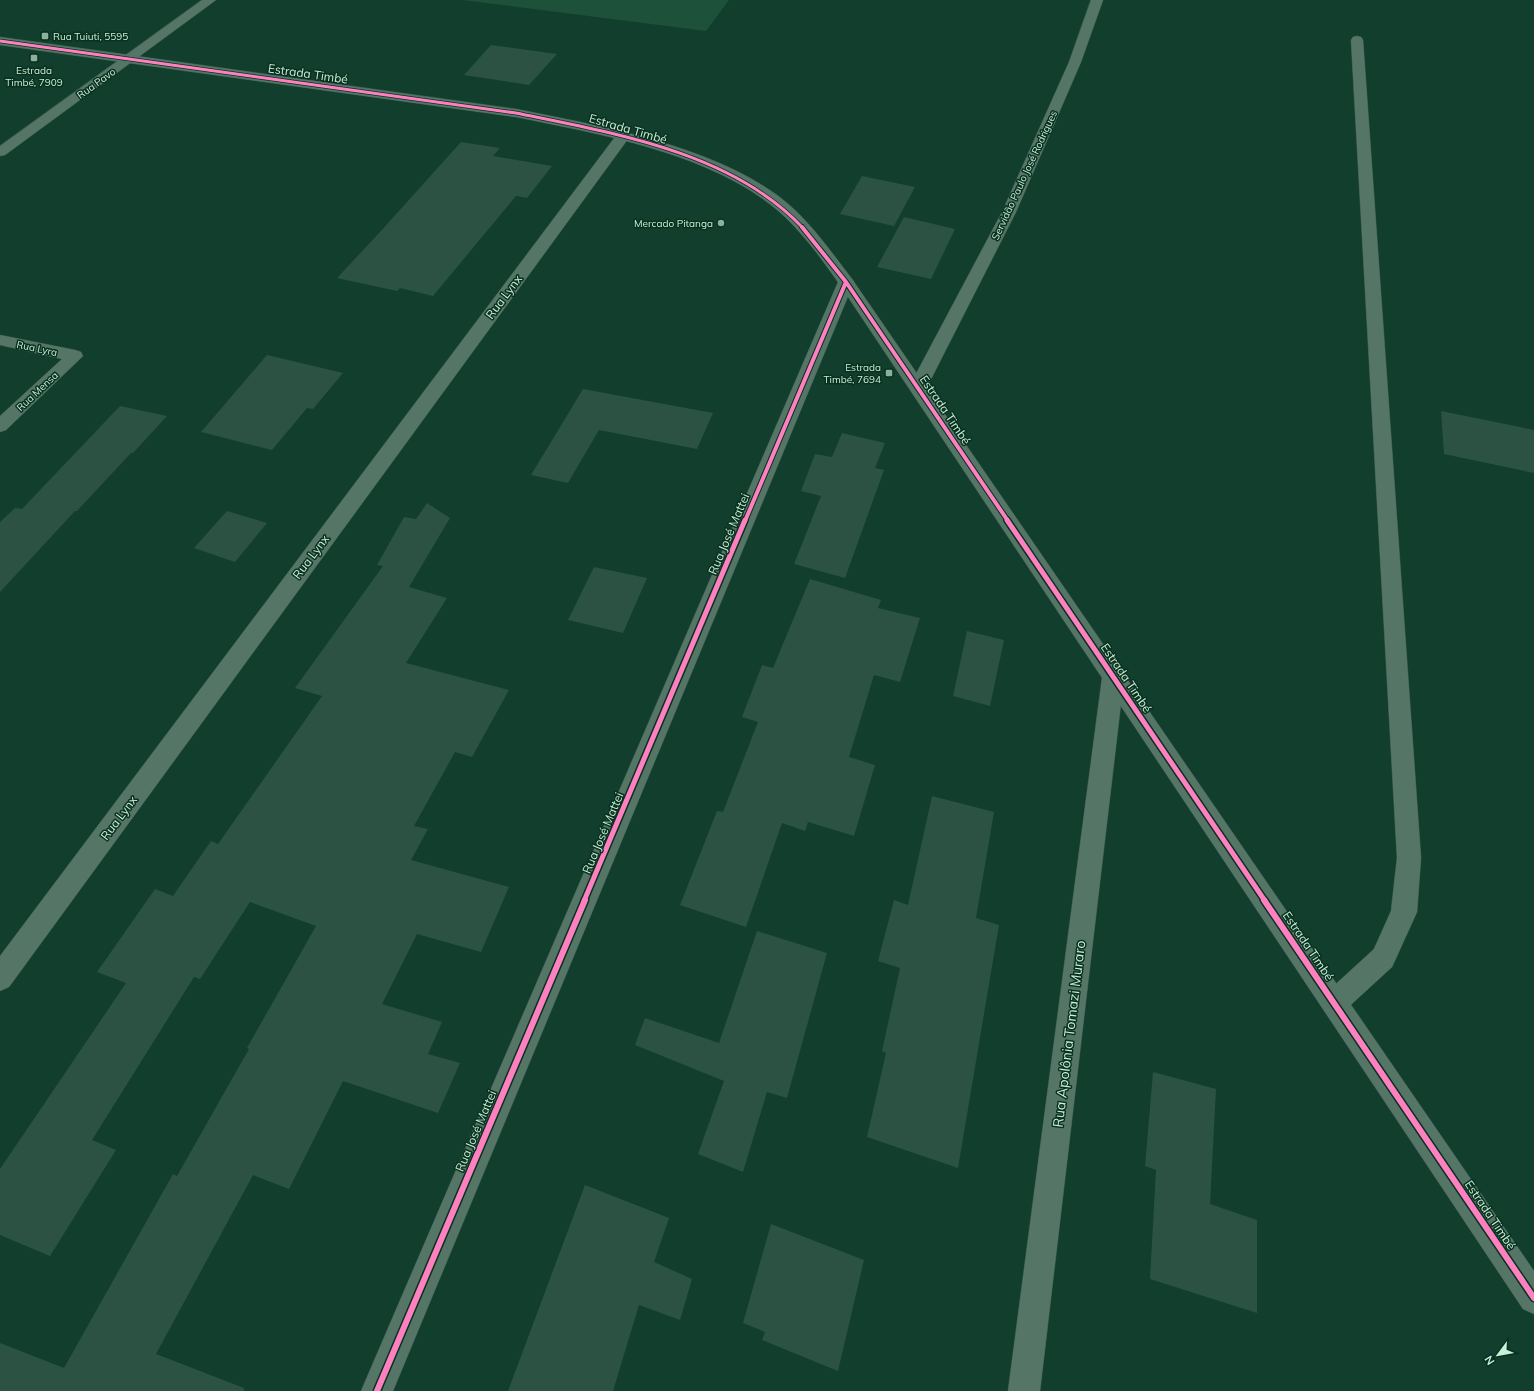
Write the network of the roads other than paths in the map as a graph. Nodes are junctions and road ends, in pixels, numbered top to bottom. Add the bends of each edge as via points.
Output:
1 (210, 0) edge
2 (1097, 0) edge
3 (1357, 40) dead end
4 (0, 41) edge
5 (129, 59) junction
6 (623, 136) junction
7 (0, 152) edge
8 (846, 282) junction
9 (0, 340) edge
10 (74, 356) joint
11 (918, 387) junction
12 (0, 426) edge
13 (1113, 678) junction
14 (0, 978) edge
15 (1334, 1003) junction
16 (1534, 1298) edge
17 (378, 1391) edge
18 (1024, 1391) edge

1 - 5 street, Rua Pavo
2 - 11 street, Servidão Paulo José Rodrigues via 1075,62 1009,212
3 - 15 street via 1409,858 1404,912 1382,958
4 - 5 street, Estrada Timbé
5 - 6 street, Estrada Timbé via 516,113
5 - 7 street, Rua Pavo
6 - 8 street, Estrada Timbé via 724,171 772,199 813,237
6 - 14 street, Rua Lynx
8 - 11 street, Estrada Timbé
8 - 17 street, Rua José Mattei
9 - 10 street, Rua Lyra
10 - 12 street, Rua Mensa
11 - 13 street, Estrada Timbé
13 - 15 street, Estrada Timbé
13 - 18 street, Rua Apolônia Tomazi Muraro
15 - 16 street, Estrada Timbé

